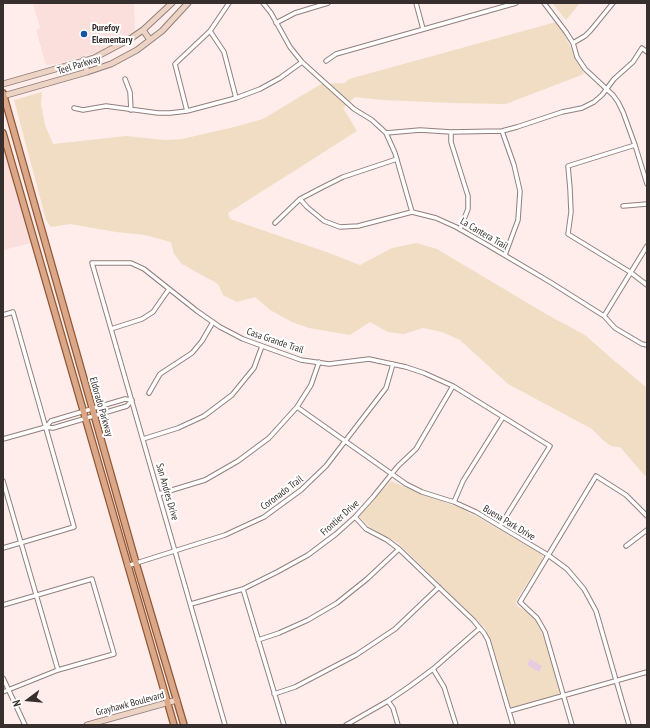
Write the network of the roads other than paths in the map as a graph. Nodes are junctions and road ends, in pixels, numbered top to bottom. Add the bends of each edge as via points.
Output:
1 (172, 3) edge
2 (188, 3) edge
3 (229, 3) edge
4 (263, 3) edge
5 (328, 3) edge
6 (416, 3) edge
7 (516, 3) edge
8 (544, 3) edge
9 (613, 3) edge
10 (276, 23) junction
11 (143, 30) junction
12 (423, 30) junction
13 (210, 31) junction
14 (150, 40) junction
15 (573, 43) junction
16 (647, 52) edge
17 (84, 60) junction
18 (326, 61) dead end
19 (302, 62) junction
20 (87, 72) junction
21 (125, 79) dead end
22 (3, 84) edge
23 (606, 89) junction
24 (3, 95) edge
25 (236, 98) junction
26 (74, 108) dead end
27 (131, 110) junction
28 (187, 111) junction
29 (502, 131) junction
30 (452, 132) junction
31 (3, 133) edge
32 (386, 133) junction
33 (635, 145) junction
34 (397, 159) junction
35 (646, 178) edge
36 (647, 184) edge
37 (32, 196) junction
38 (22, 199) junction
39 (300, 199) junction
40 (647, 204) edge
41 (623, 206) dead end
42 (412, 212) junction
43 (275, 222) dead end
44 (460, 230) junction
45 (647, 246) edge
46 (505, 255) junction
47 (92, 263) joint
48 (630, 272) junction
49 (647, 285) edge
50 (169, 289) junction
51 (3, 315) edge
52 (604, 316) junction
53 (213, 322) junction
54 (111, 329) junction
55 (647, 345) edge
56 (262, 346) junction
57 (319, 362) junction
58 (393, 364) junction
59 (453, 386) junction
60 (148, 393) dead end
61 (132, 400) junction
62 (297, 407) junction
63 (92, 408) junction
64 (83, 412) junction
65 (95, 416) junction
66 (503, 417) junction
67 (85, 419) junction
68 (46, 427) junction
69 (3, 439) edge
70 (143, 439) junction
71 (345, 441) junction
72 (392, 474) junction
73 (3, 481) edge
74 (159, 494) junction
75 (454, 502) junction
76 (647, 516) edge
77 (355, 517) junction
78 (500, 526) junction
79 (647, 530) edge
80 (20, 543) junction
81 (626, 546) dead end
82 (3, 548) edge
83 (399, 549) junction
84 (176, 551) junction
85 (548, 556) junction
86 (136, 563) junction
87 (127, 566) junction
88 (439, 587) junction
89 (243, 589) junction
90 (36, 596) junction
91 (191, 604) junction
92 (3, 605) edge
93 (480, 628) junction
94 (258, 640) junction
95 (433, 669) junction
96 (58, 670) junction
97 (647, 672) edge
98 (3, 678) edge
99 (616, 681) junction
100 (8, 689) junction
101 (3, 692) edge
102 (274, 694) junction
103 (564, 695) junction
104 (177, 700) junction
105 (388, 701) junction
106 (168, 703) junction
107 (509, 711) junction
108 (25, 725) edge
109 (87, 725) edge
110 (174, 725) edge
111 (184, 725) edge
112 (225, 725) edge
113 (284, 725) edge
114 (346, 725) edge
115 (398, 725) edge
116 (456, 725) edge
117 (513, 725) edge
118 (572, 725) edge
119 (629, 725) edge

1 - 11 main road, Teel Parkway
2 - 14 main road, Teel Parkway via 168,26
3 - 13 street
4 - 10 street
5 - 10 street via 295,13
6 - 12 street
7 - 12 street
8 - 15 street
9 - 15 street via 591,30
10 - 19 street
11 - 14 main road
11 - 17 main road, Teel Parkway via 100,55
12 - 18 street via 336,54
13 - 25 street via 224,52
13 - 28 street via 175,64
14 - 20 main road, Teel Parkway via 112,64
15 - 23 street via 577,57 585,69
16 - 23 street via 642,48 633,62
17 - 20 main road
17 - 22 main road, Teel Parkway
19 - 25 street via 266,86
19 - 32 street via 354,109
20 - 24 main road, Teel Parkway
21 - 27 street via 130,92
23 - 29 street via 594,102 582,108
23 - 33 street via 618,102
24 - 37 main road, Eldorado Parkway
25 - 28 street
26 - 27 street via 83,110 106,106
27 - 28 street via 170,113
29 - 30 street
29 - 46 street via 520,191 518,220
30 - 32 street via 420,130
30 - 44 street via 453,147 468,196 468,209
31 - 38 main road, Eldorado Parkway
32 - 34 street
33 - 35 street
33 - 48 street via 568,166 571,212 568,234
34 - 39 street via 343,177
34 - 42 street
35 - 36 street
37 - 38 main road
37 - 63 main road, Eldorado Parkway
38 - 64 main road, Eldorado Parkway
39 - 42 street, La Cantera Trail via 324,221 340,227 358,226
39 - 43 street
40 - 41 street
42 - 44 street, La Cantera Trail via 436,218
44 - 46 street, La Cantera Trail
45 - 48 street
46 - 52 street, La Cantera Trail
47 - 50 street, Casa Grande Trail via 131,263 144,269
47 - 54 street, San Andres Drive
48 - 49 street
48 - 52 street
50 - 53 street, Casa Grande Trail
50 - 54 street via 153,312 142,319
51 - 68 street via 13,312
52 - 55 street, La Cantera Trail via 615,328
53 - 56 street, Casa Grande Trail via 243,339
53 - 60 street via 192,354 160,374
54 - 61 street, San Andres Drive
56 - 57 street, Casa Grande Trail via 301,360
56 - 70 street via 254,368 232,395 204,416 178,428
57 - 58 street, Casa Grande Trail via 329,364 369,359
57 - 62 street via 311,385
58 - 59 street, Casa Grande Trail
58 - 71 street, Coronado Trail via 386,388
59 - 66 street, Casa Grande Trail
59 - 72 street, Frontier Drive via 416,449
61 - 63 street via 125,399
61 - 65 street via 127,406
61 - 70 street, San Andres Drive
62 - 71 street, Buena Park Drive
62 - 74 street via 269,438 238,462 205,480
63 - 64 street
63 - 65 main road, Eldorado Parkway
64 - 67 main road, Eldorado Parkway
64 - 68 street via 51,421
65 - 67 street
65 - 86 main road, Eldorado Parkway
66 - 75 street via 463,481
66 - 78 street, Casa Grande Trail via 550,446
67 - 68 street via 53,428
67 - 87 main road, Eldorado Parkway
68 - 69 street
68 - 80 street via 74,527
70 - 74 street, San Andres Drive
71 - 72 street, Buena Park Drive
71 - 84 street, Coronado Trail via 326,466 301,490 264,517 225,535
72 - 75 street, Buena Park Drive via 422,492
72 - 77 street, Frontier Drive
73 - 80 street
74 - 84 street, San Andres Drive
75 - 78 street, Buena Park Drive
76 - 85 street via 626,495 596,476
77 - 83 street via 366,529
77 - 89 street, Frontier Drive via 308,554
78 - 85 street, Buena Park Drive
79 - 81 street
80 - 82 street
80 - 90 street
83 - 88 street
83 - 94 street via 367,580 337,603 308,620
84 - 86 street, Coronado Trail
84 - 91 street, San Andres Drive
85 - 99 street, Buena Park Drive via 576,578 591,600
85 - 103 street via 520,602 537,618 545,632
86 - 87 street, Coronado Trail
86 - 104 main road, Eldorado Parkway
87 - 106 main road, Eldorado Parkway
88 - 93 street
88 - 102 street via 395,629 356,655 295,688
89 - 91 street, Frontier Drive
89 - 94 street
90 - 92 street
90 - 96 street
90 - 96 street via 92,579 114,654
91 - 112 street, San Andres Drive
93 - 95 street
93 - 107 street via 488,640
94 - 102 street
95 - 105 street
95 - 116 street via 444,687
96 - 100 street
97 - 99 street
98 - 100 street
99 - 103 street
99 - 119 street, Buena Park Drive
100 - 101 street
100 - 108 street
102 - 113 street
103 - 107 street
103 - 118 street
104 - 106 main road, Grayhawk Boulevard
104 - 111 main road, Eldorado Parkway
105 - 114 street
105 - 115 street
106 - 109 main road, Grayhawk Boulevard
106 - 110 main road, Eldorado Parkway
107 - 117 street

